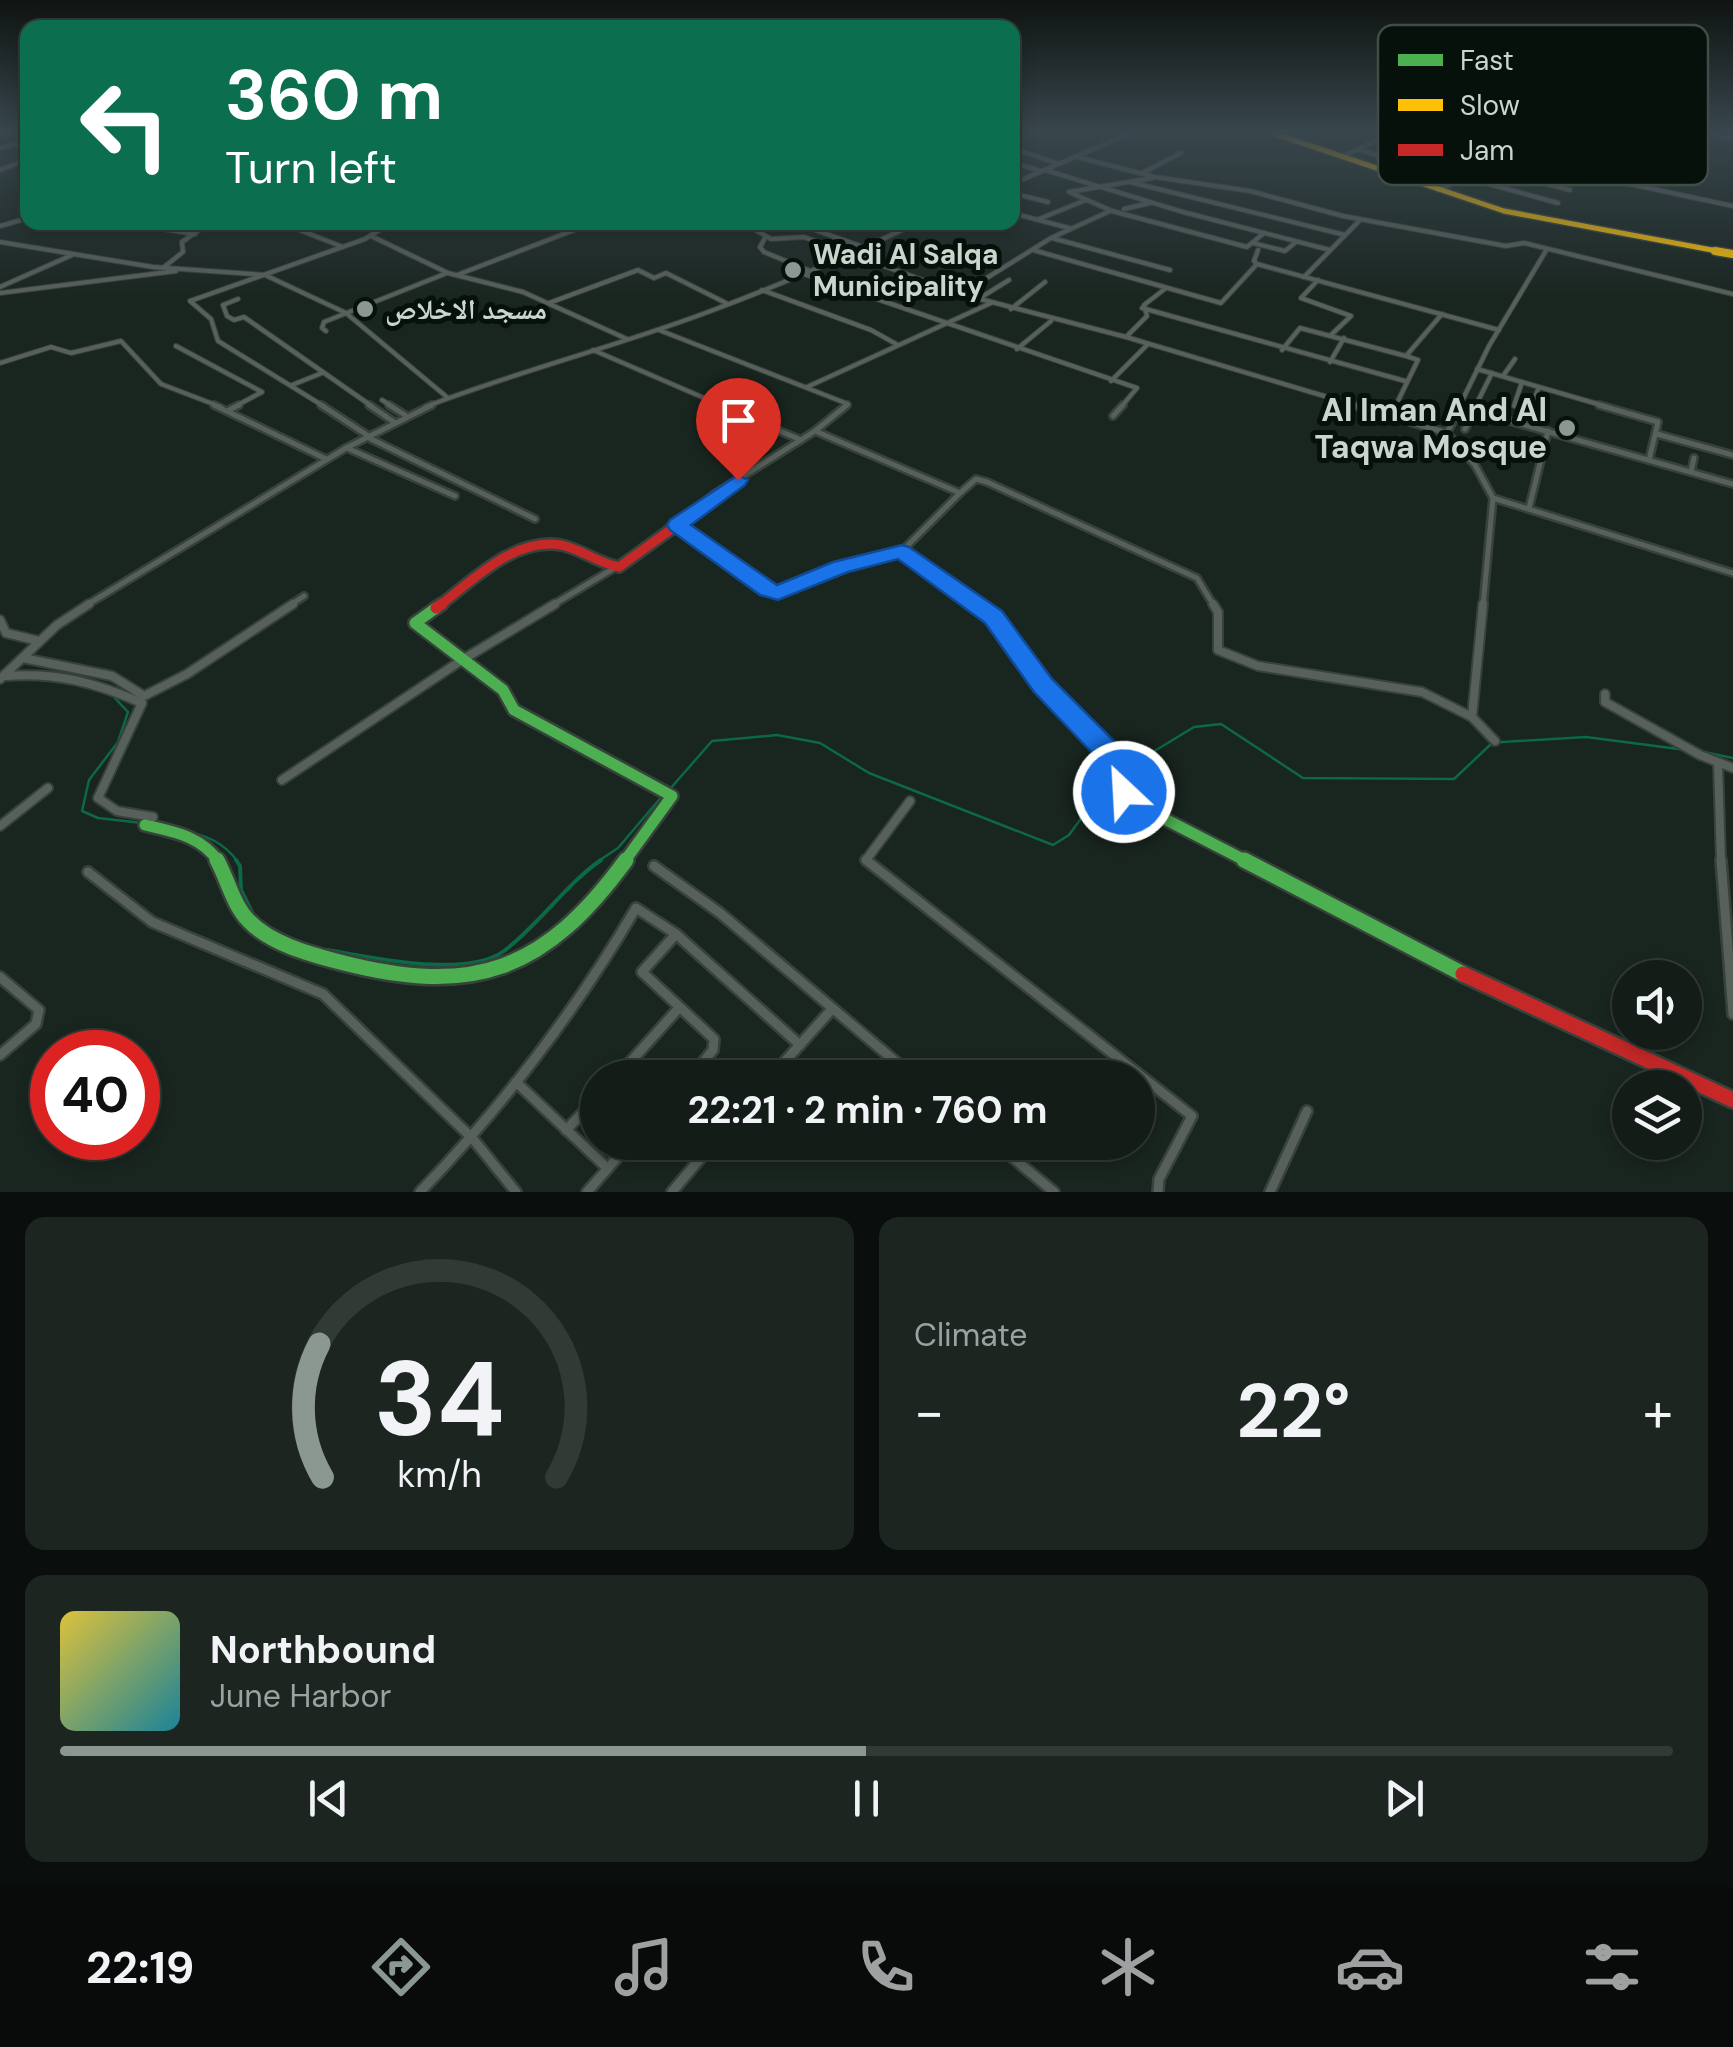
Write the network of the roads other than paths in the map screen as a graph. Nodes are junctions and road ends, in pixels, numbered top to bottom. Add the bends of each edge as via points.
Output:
1 (1089, 188) edge
2 (1101, 188) edge
3 (1153, 188) edge
4 (1221, 188) edge
5 (1428, 188) edge
6 (1445, 188) edge
7 (1502, 188) edge
8 (1561, 188) edge
9 (1649, 188) edge
10 (1570, 190) dead end
11 (1437, 191) junction
12 (1260, 194) junction
13 (1020, 195) edge
14 (1184, 196) junction
15 (1086, 200) junction
16 (1048, 202) dead end
17 (1151, 203) junction
18 (1558, 203) dead end
19 (1161, 206) junction
20 (1733, 206) edge
21 (1124, 208) dead end
22 (1246, 208) junction
23 (1112, 211) junction
24 (1020, 214) edge
25 (1360, 219) junction
26 (1038, 220) junction
27 (1071, 228) junction
28 (169, 230) edge
29 (200, 230) edge
30 (299, 230) edge
31 (381, 230) edge
32 (574, 230) edge
33 (756, 230) edge
34 (815, 230) edge
35 (897, 231) edge
36 (1264, 233) junction
37 (195, 234) junction
38 (1346, 235) junction
39 (372, 236) junction
40 (765, 238) junction
41 (1051, 238) junction
42 (1296, 241) junction
43 (0, 242) edge
44 (1252, 242) junction
45 (343, 247) junction
46 (864, 248) junction
47 (1547, 249) junction
48 (1032, 250) junction
49 (1258, 250) dead end
50 (1330, 250) junction
51 (74, 254) junction
52 (1733, 254) edge
53 (850, 255) junction
54 (1257, 264) junction
55 (164, 267) junction
56 (192, 268) junction
57 (1170, 270) dead end
58 (448, 272) junction
59 (806, 272) junction
60 (260, 275) junction
61 (457, 275) junction
62 (1304, 277) junction
63 (1009, 280) dead end
64 (1318, 280) junction
65 (1045, 282) dead end
66 (1166, 288) junction
67 (0, 290) edge
68 (761, 290) junction
69 (961, 294) junction
70 (1733, 294) edge
71 (238, 299) dead end
72 (979, 299) junction
73 (727, 303) junction
74 (991, 303) junction
75 (549, 304) junction
76 (1142, 308) junction
77 (1010, 309) junction
78 (346, 313) junction
79 (1442, 314) junction
80 (1052, 320) junction
81 (948, 324) junction
82 (658, 330) junction
83 (1499, 330) junction
84 (326, 331) dead end
85 (1332, 334) junction
86 (1126, 337) junction
87 (1344, 338) junction
88 (628, 339) junction
89 (1148, 344) junction
90 (176, 346) dead end
91 (899, 346) junction
92 (1017, 349) junction
93 (592, 350) junction
94 (1282, 350) junction
95 (1406, 356) junction
96 (1515, 359) dead end
97 (1330, 362) junction
98 (0, 363) edge
99 (1477, 369) junction
100 (322, 373) junction
101 (1492, 373) junction
102 (1503, 376) junction
103 (1111, 381) junction
104 (1405, 381) junction
105 (1522, 382) junction
106 (291, 386) junction
107 (1539, 387) junction
108 (806, 388) junction
109 (448, 398) junction
110 (382, 400) dead end
111 (1514, 406) dead end
112 (1531, 407) dead end
113 (228, 410) junction
114 (1474, 411) junction
115 (406, 416) junction
116 (1113, 416) dead end
117 (1391, 416) junction
118 (394, 422) junction
119 (1465, 429) dead end
120 (814, 431) junction
121 (1548, 432) junction
122 (1447, 433) junction
123 (1657, 434) junction
124 (367, 436) junction
125 (801, 440) junction
126 (346, 448) junction
127 (1733, 455) edge
128 (1694, 458) dead end
129 (327, 460) junction
130 (1649, 460) junction
131 (1691, 472) junction
132 (1733, 484) edge
133 (960, 492) junction
134 (454, 496) dead end
135 (1494, 498) junction
136 (1528, 508) junction
137 (536, 519) dead end
138 (677, 525) junction
139 (902, 552) junction
140 (616, 567) junction
141 (1733, 573) edge
142 (304, 596) dead end
143 (0, 620) edge
144 (39, 641) junction
145 (22, 658) junction
146 (462, 660) junction
147 (1, 677) edge
148 (1605, 694) dead end
149 (1472, 717) junction
150 (1495, 740) dead end
151 (1718, 764) junction
152 (1733, 768) edge
153 (282, 780) dead end
154 (48, 788) dead end
155 (910, 801) dead end
156 (149, 821) joint
157 (0, 826) edge
158 (654, 866) dead end
159 (88, 872) dead end
160 (676, 934) junction
161 (0, 977) edge
162 (678, 1009) junction
163 (832, 1009) junction
164 (1733, 1014) edge
165 (800, 1045) junction
166 (0, 1055) edge
167 (632, 1060) edge
168 (705, 1060) edge
169 (786, 1060) edge
170 (893, 1060) edge
171 (516, 1082) junction
172 (1733, 1100) edge
173 (1307, 1111) dead end
174 (580, 1116) edge
175 (566, 1130) junction
176 (474, 1138) junction
177 (613, 1160) edge
178 (698, 1160) edge
179 (1016, 1160) edge
180 (606, 1167) junction
181 (420, 1192) edge
182 (516, 1192) edge
183 (587, 1192) edge
184 (672, 1192) edge
185 (1054, 1192) edge
186 (1158, 1192) edge
187 (1270, 1192) edge

1 - 15 street via 1069,192
2 - 17 street
3 - 14 street
4 - 12 street
5 - 11 street
6 - 11 street
7 - 18 street
8 - 10 street
9 - 20 street
11 - 52 street via 1585,229
12 - 22 street
12 - 25 street
13 - 16 street
14 - 19 street
14 - 22 street
15 - 23 street
15 - 26 street
17 - 19 street
17 - 21 street
19 - 36 street
22 - 38 street
23 - 27 street
23 - 44 street
24 - 26 street
25 - 38 street
25 - 47 street
26 - 27 street
27 - 41 street
28 - 37 street
29 - 37 street
30 - 45 street
31 - 39 street
32 - 61 street
33 - 40 street
34 - 46 street
35 - 46 street
36 - 42 street
36 - 44 street
37 - 55 street
38 - 50 street
39 - 45 street
39 - 58 street
40 - 53 street via 804,238
40 - 59 street via 764,252
41 - 48 street
41 - 57 street
42 - 44 street via 1285,251
42 - 50 street
43 - 51 street
45 - 60 street
46 - 53 street
47 - 70 street
47 - 83 street
48 - 66 street
48 - 69 street
49 - 54 street
50 - 62 street
51 - 55 street
51 - 67 street
53 - 59 street
53 - 69 street
54 - 62 street
54 - 66 street via 1221,303
55 - 56 street
56 - 60 street
56 - 67 street
58 - 61 street
58 - 78 street
59 - 68 street
59 - 81 street
60 - 78 street
60 - 106 street via 190,302 211,319 218,342
61 - 75 street
62 - 64 street
63 - 72 street
64 - 79 street
64 - 85 street via 1302,298 1351,316
65 - 77 street
66 - 76 street
68 - 73 street
68 - 91 street
69 - 72 street
71 - 100 street via 223,304 226,316 244,318
72 - 74 street
73 - 75 street via 666,273 654,278 638,270
73 - 82 street
74 - 77 street
74 - 81 street
75 - 88 street
76 - 86 street via 1148,316
76 - 94 street
77 - 80 street
78 - 84 street via 324,322
78 - 109 street
79 - 83 street
79 - 95 street
80 - 86 street
80 - 92 street
81 - 91 street
81 - 92 street
82 - 88 street
82 - 108 street
83 - 99 street
85 - 87 street
85 - 94 street via 1300,328
86 - 89 street
87 - 95 street
87 - 97 street
88 - 93 street
89 - 103 street
89 - 117 street
90 - 113 street via 262,392
91 - 108 street
92 - 103 street
93 - 109 street
93 - 125 street
94 - 97 street
95 - 104 street via 1418,360
96 - 102 street
97 - 104 street
98 - 113 street via 51,347 71,353 121,341 161,384
99 - 101 street
99 - 122 street
100 - 106 street
100 - 118 street
101 - 102 street
101 - 114 street
102 - 105 street
103 - 116 street via 1136,388
104 - 117 street
105 - 107 street
105 - 111 street
106 - 124 street
107 - 112 street
107 - 123 street via 1658,422
108 - 120 street via 848,404
109 - 115 street
110 - 115 street
113 - 129 street
114 - 119 street
114 - 121 street
115 - 118 street
117 - 122 street
118 - 124 street
120 - 125 street
120 - 133 street
121 - 130 street
121 - 136 street
122 - 135 street
123 - 127 street
123 - 130 street
124 - 126 street
124 - 137 street
125 - 138 street
126 - 129 street
126 - 134 street
128 - 131 street
129 - 144 street via 91,602
130 - 131 street
131 - 132 street
133 - 139 street
133 - 149 street via 976,478 1197,578 1218,612 1215,646 1222,652 1258,666 1422,692
135 - 136 street
135 - 149 street
136 - 141 street
138 - 139 street via 778,593
138 - 140 street
139 - 172 street via 994,617 1043,685 1108,752 1132,802 1503,994
140 - 146 street
140 - 146 street via 554,541 522,548 415,623
142 - 145 street via 144,696 112,676
143 - 144 street via 6,632
144 - 145 street
145 - 147 street
146 - 153 street
146 - 156 street via 503,690 514,710 672,796 552,946 506,967 437,980 360,969 254,926 229,891 215,851
147 - 156 street via 78,676 142,703 98,798
148 - 151 street via 1606,702
149 - 150 street
151 - 152 street
151 - 164 street
154 - 157 street
155 - 186 street via 866,860 1192,1116
158 - 163 street
159 - 176 street via 152,922 324,994
160 - 162 street via 642,972
160 - 165 street
160 - 171 street via 636,908 609,956
161 - 166 street via 39,1010 36,1024
162 - 167 street
162 - 168 street via 714,1038
163 - 165 street
163 - 170 street
165 - 169 street
171 - 175 street
171 - 176 street
173 - 187 street
174 - 175 street
175 - 180 street
176 - 181 street
176 - 182 street
177 - 180 street
178 - 184 street
179 - 185 street
180 - 183 street

